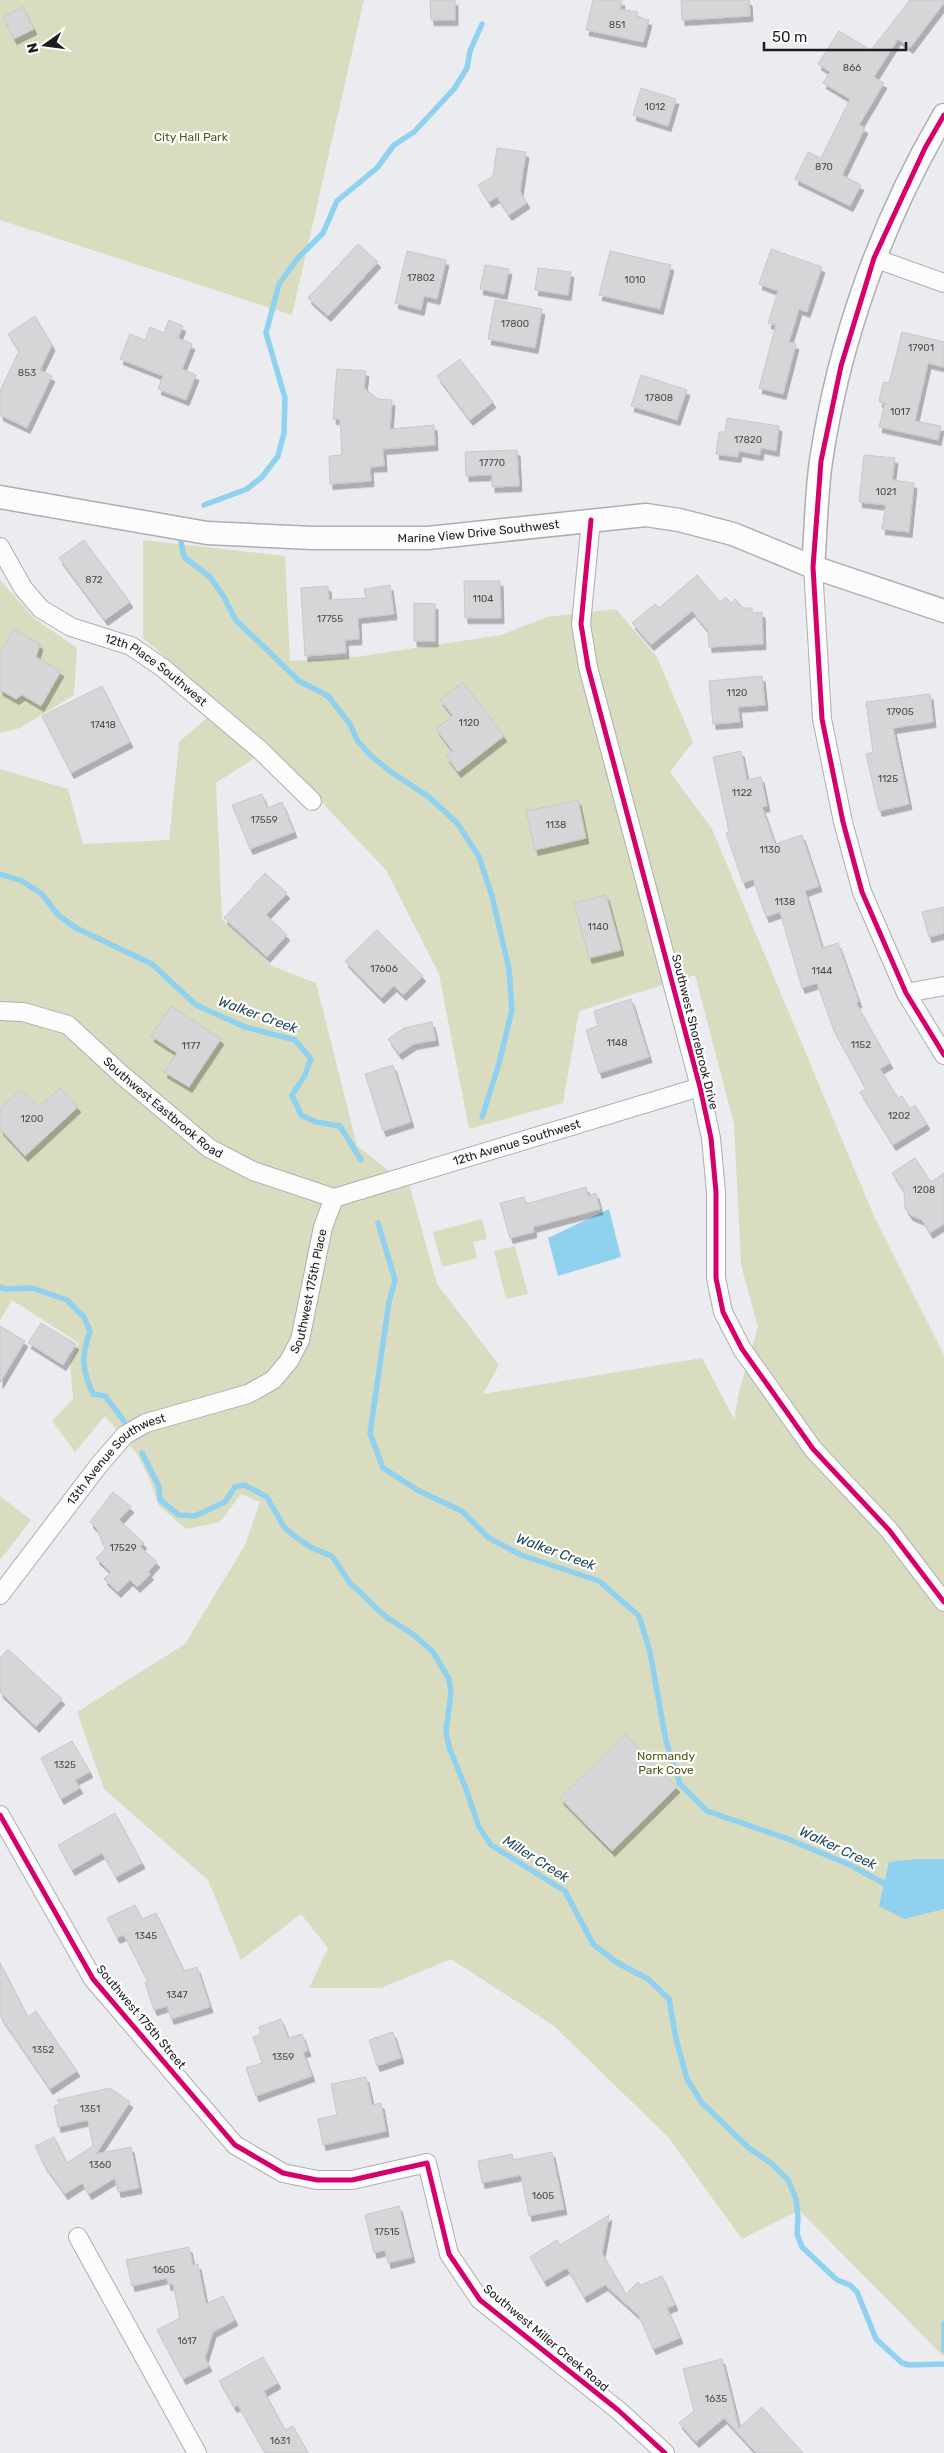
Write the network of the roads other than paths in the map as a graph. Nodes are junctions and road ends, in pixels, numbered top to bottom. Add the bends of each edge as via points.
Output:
1 (944, 115) edge
2 (874, 258) junction
3 (944, 283) edge
4 (0, 497) edge
5 (591, 520) junction
6 (0, 546) edge
7 (813, 567) junction
8 (944, 611) edge
9 (312, 801) dead end
10 (944, 986) edge
11 (906, 992) junction
12 (0, 1011) edge
13 (944, 1055) edge
14 (700, 1087) junction
15 (334, 1198) junction
16 (273, 1380) joint
17 (0, 1595) edge
18 (944, 1602) edge
19 (0, 1816) edge
20 (427, 2163) joint
21 (78, 2237) dead end
22 (197, 2453) edge
23 (665, 2453) edge

1 - 2 street via 924,148
2 - 3 street
2 - 7 street via 841,366 821,461
4 - 5 street, Marine View Drive Southwest via 207,533 312,538 428,538
5 - 7 street, Marine View Drive Southwest via 646,515 679,520 733,534
5 - 14 street, Southwest Shorebrook Drive via 581,624 588,667
6 - 9 street, 12th Place Southwest via 23,588 42,609 71,627 132,646 155,662 259,749
7 - 8 street, Marine View Drive Southwest
7 - 11 street via 822,719 843,822 862,892
10 - 11 street
11 - 13 street
12 - 15 street, Southwest Eastbrook Road via 23,1012 68,1025 209,1148 253,1172
14 - 15 street, 12th Avenue Southwest
14 - 18 street, Southwest Shorebrook Drive via 711,1138 716,1192 716,1278 723,1312 742,1349 813,1449 889,1530
15 - 16 street, Southwest 175th Place via 323,1227 300,1340 289,1362
16 - 17 street, 13th Avenue Southwest via 248,1394 146,1423 125,1435 98,1465
19 - 20 street, Southwest 175th Street via 92,1979 235,2145 283,2173 317,2180 352,2180
20 - 23 street, Southwest Miller Creek Road via 449,2254 480,2300 618,2410
21 - 22 street

